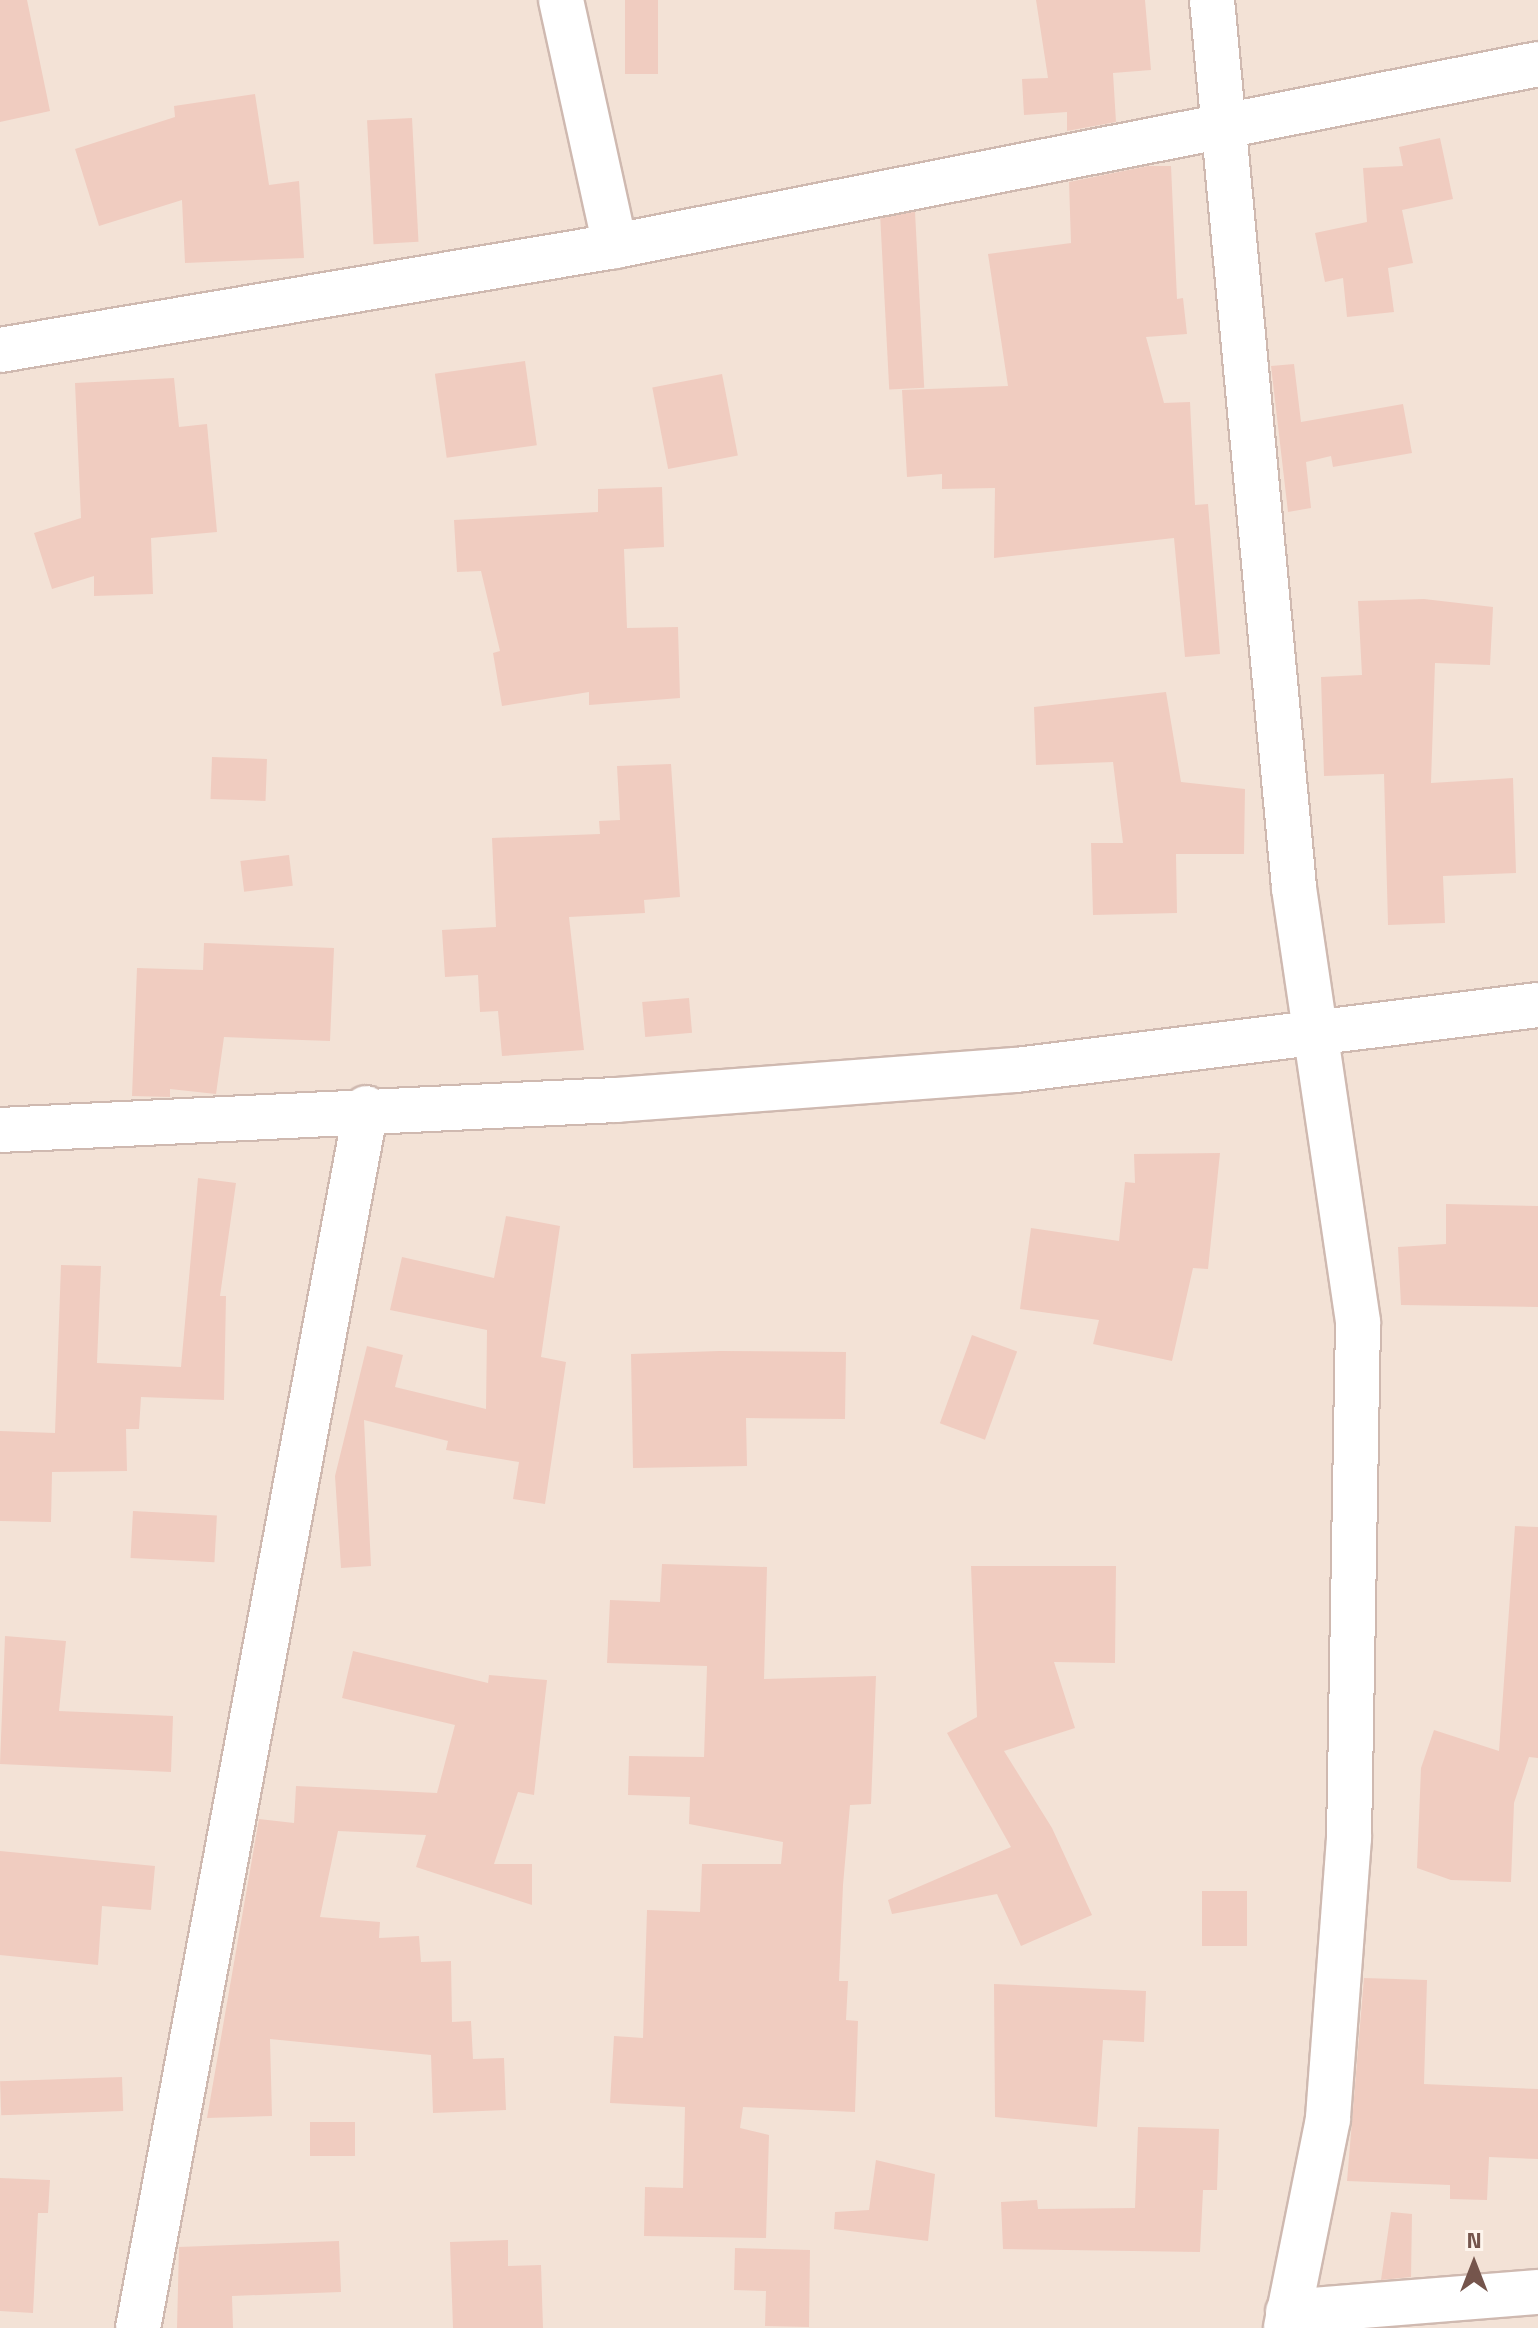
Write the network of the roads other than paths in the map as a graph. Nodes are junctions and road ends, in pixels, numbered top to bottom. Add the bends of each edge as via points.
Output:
1 (561, 0) edge
2 (1212, 0) edge
3 (1538, 64) edge
4 (1227, 121) junction
5 (615, 246) junction
6 (0, 350) edge
7 (1538, 1005) edge
8 (1321, 1036) junction
9 (366, 1108) junction
10 (0, 1130) edge
11 (1538, 2292) edge
12 (1287, 2320) edge
13 (138, 2328) edge

1 - 5 street
2 - 4 street
3 - 4 street
4 - 5 street
4 - 8 street via 1294,888
5 - 6 street
7 - 8 street
8 - 9 street via 1001,1071 616,1100
8 - 12 street via 1358,1322 1349,1838 1328,2119
9 - 10 street
9 - 13 street
11 - 12 street

